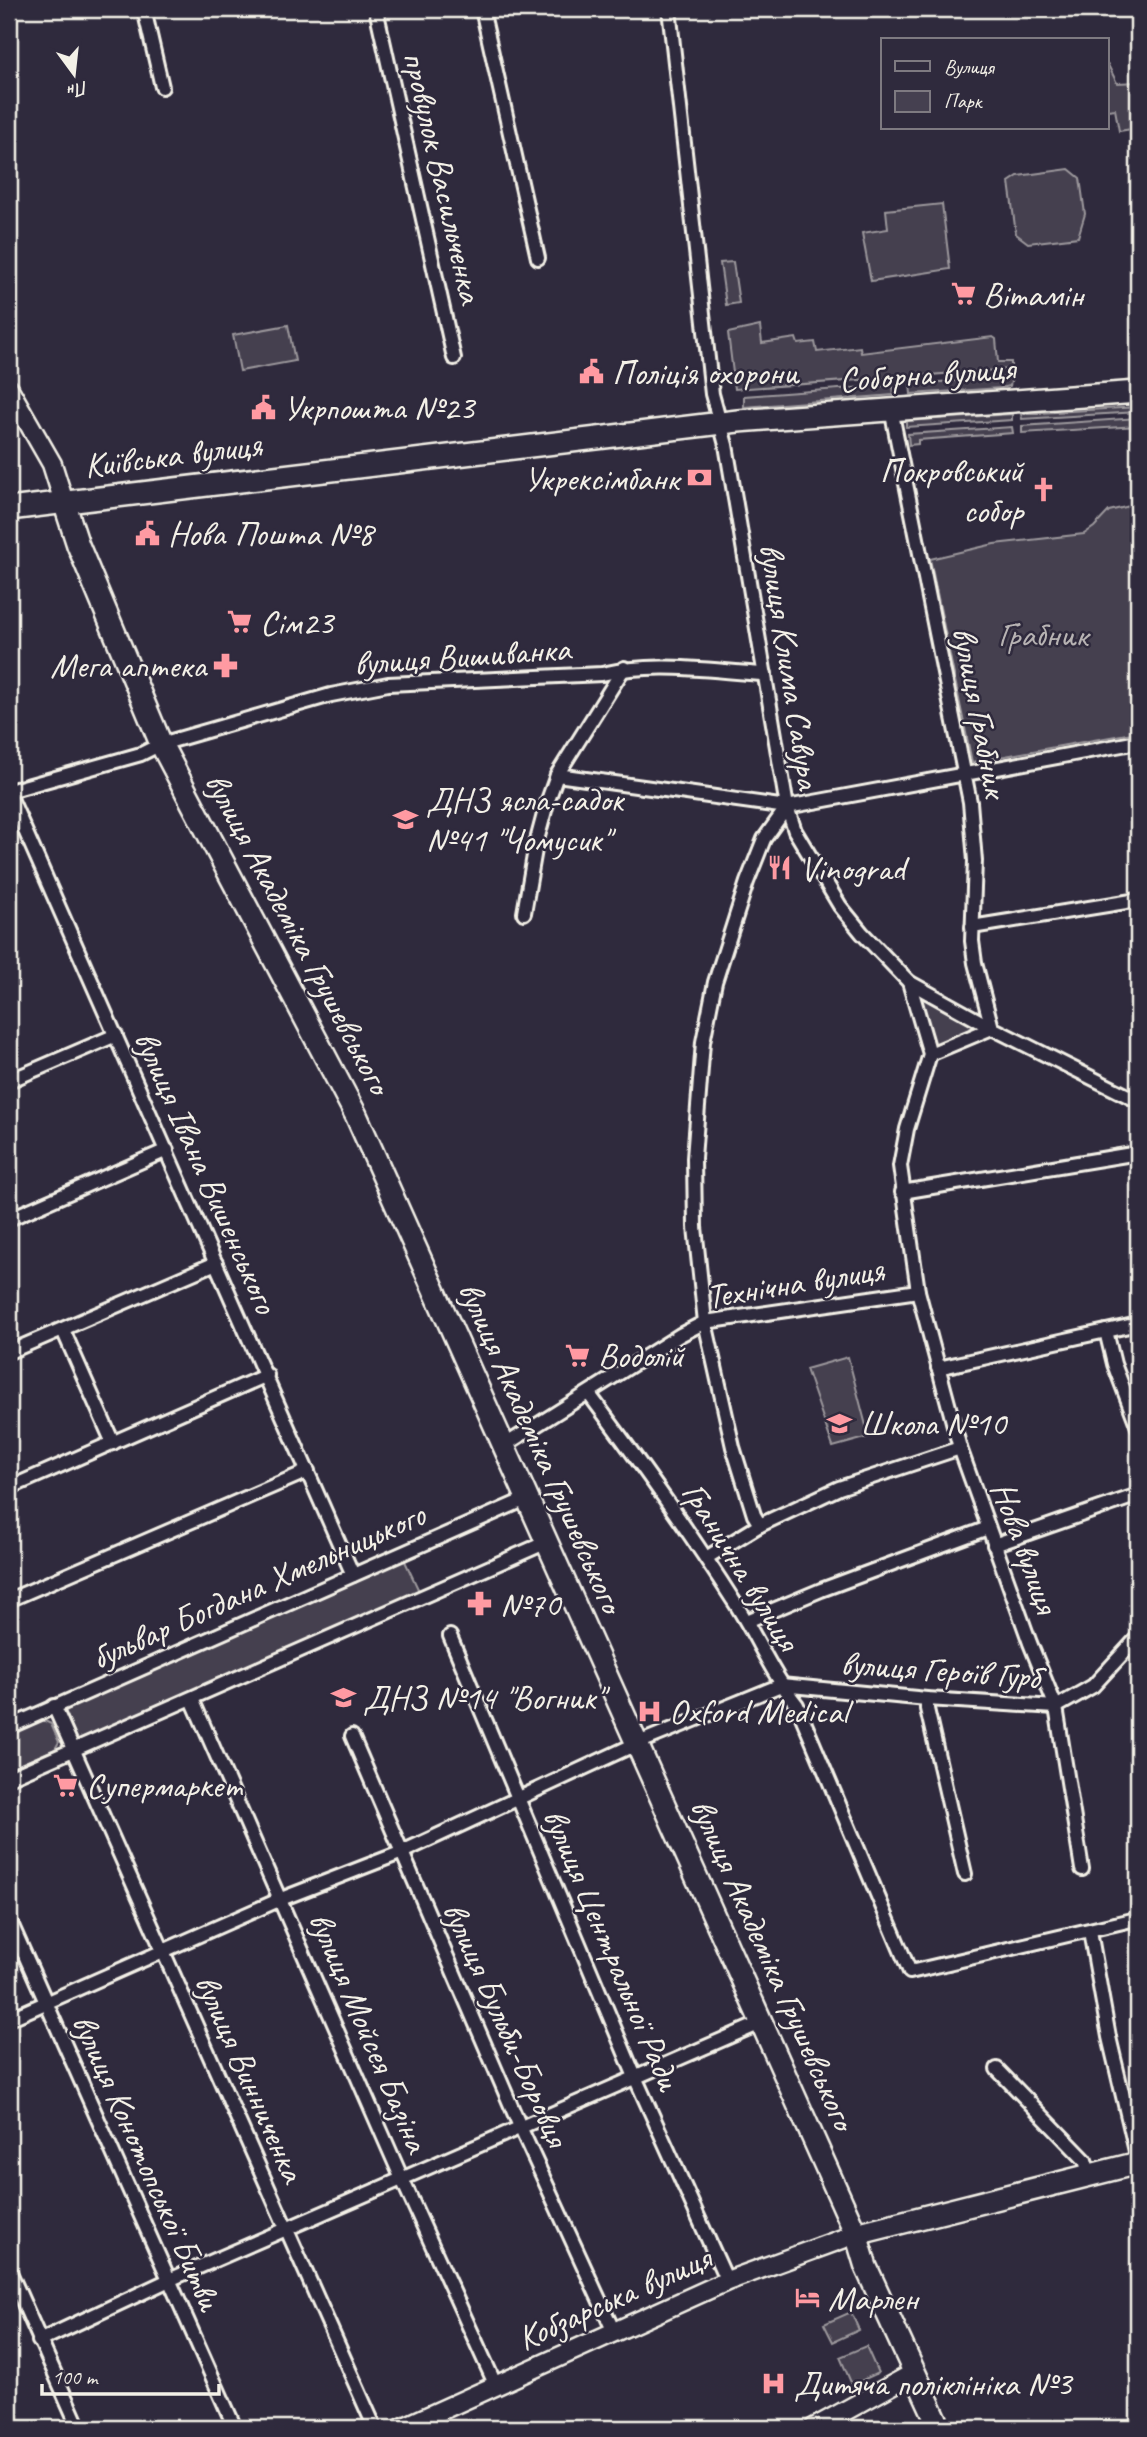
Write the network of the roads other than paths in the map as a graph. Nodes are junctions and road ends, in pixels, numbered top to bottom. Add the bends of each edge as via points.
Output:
1 (144, 9) edge
2 (376, 9) edge
3 (482, 9) edge
4 (669, 9) edge
5 (162, 87) dead end
6 (538, 258) dead end
7 (454, 358) dead end
8 (9, 389) edge
9 (1138, 392) edge
10 (891, 409) junction
11 (719, 423) junction
12 (64, 502) junction
13 (9, 509) edge
14 (624, 668) junction
15 (765, 674) junction
16 (1138, 742) edge
17 (161, 744) junction
18 (964, 774) junction
19 (556, 775) junction
20 (9, 790) edge
21 (787, 807) junction
22 (1138, 900) edge
23 (523, 913) dead end
24 (972, 927) junction
25 (909, 982) junction
26 (992, 1028) junction
27 (116, 1035) junction
28 (930, 1054) junction
29 (9, 1081) edge
30 (1138, 1101) edge
31 (167, 1150) junction
32 (1138, 1153) edge
33 (902, 1192) junction
34 (9, 1219) edge
35 (216, 1263) junction
36 (918, 1291) junction
37 (705, 1322) junction
38 (1138, 1324) edge
39 (63, 1330) junction
40 (1106, 1331) junction
41 (9, 1352) edge
42 (937, 1368) junction
43 (267, 1375) junction
44 (589, 1394) junction
45 (1138, 1427) edge
46 (113, 1443) junction
47 (505, 1445) junction
48 (960, 1448) junction
49 (308, 1471) junction
50 (9, 1488) edge
51 (1138, 1495) edge
52 (528, 1497) junction
53 (760, 1525) junction
54 (988, 1528) junction
55 (547, 1542) junction
56 (994, 1545) junction
57 (706, 1558) junction
58 (353, 1574) junction
59 (9, 1600) edge
60 (747, 1621) junction
61 (450, 1636) dead end
62 (1138, 1637) edge
63 (781, 1685) junction
64 (192, 1699) junction
65 (928, 1699) junction
66 (54, 1706) junction
67 (1056, 1707) junction
68 (9, 1727) edge
69 (352, 1736) dead end
70 (638, 1743) junction
71 (72, 1750) junction
72 (9, 1779) edge
73 (516, 1798) junction
74 (400, 1853) junction
75 (1082, 1869) dead end
76 (965, 1874) dead end
77 (281, 1899) junction
78 (9, 1919) edge
79 (1136, 1919) dead end
80 (1090, 1931) junction
81 (163, 1951) junction
82 (46, 2003) junction
83 (9, 2019) edge
84 (763, 2022) junction
85 (997, 2069) dead end
86 (635, 2077) junction
87 (520, 2129) junction
88 (1138, 2162) edge
89 (1090, 2176) junction
90 (402, 2179) junction
91 (285, 2228) junction
92 (856, 2234) junction
93 (9, 2270) edge
94 (169, 2280) junction
95 (727, 2281) junction
96 (614, 2332) junction
97 (39, 2341) junction
98 (915, 2373) junction
99 (496, 2386) junction
100 (79, 2428) edge
101 (235, 2428) edge
102 (375, 2428) edge
103 (402, 2428) edge
104 (814, 2428) edge
105 (940, 2428) edge

1 - 5 street
2 - 7 street, провулок Васильченка
3 - 6 street
4 - 11 street, вулиця Клима Савура
8 - 12 street via 52,464
9 - 10 main road, Соборна вулиця
10 - 11 main road, Соборна вулиця
10 - 18 street, вулиця Грабник
11 - 12 main road, Київська вулиця
11 - 15 street, вулиця Клима Савура
12 - 13 main road, Київська вулиця
12 - 17 main road, вулиця Академіка Грушевського
14 - 15 street, вулиця Вишиванка
14 - 17 street, вулиця Вишиванка via 602,674 388,684 331,695
14 - 19 street
15 - 21 street, вулиця Клима Савура
16 - 18 street
17 - 20 street, вулиця Вишиванка via 141,754
17 - 47 main road, вулиця Академіка Грушевського via 333,1069
18 - 21 street
18 - 24 street, вулиця Грабник via 974,836
19 - 21 street
19 - 23 street
20 - 27 street, вулиця Івана Вишенського
21 - 25 street via 795,831 841,906
21 - 37 street, вулиця Клима Савура via 764,839 747,882 705,1030 694,1193
22 - 24 street
24 - 26 street, вулиця Грабник via 975,963
25 - 26 street
25 - 28 street
26 - 28 street
26 - 30 street
27 - 29 street
27 - 31 street, вулиця Івана Вишенського
28 - 33 street, Нова вулиця via 907,1129 900,1166
31 - 34 street
31 - 35 street, вулиця Івана Вишенського
32 - 33 street
33 - 36 street, Нова вулиця
35 - 39 street
35 - 43 street, вулиця Івана Вишенського
36 - 37 street, Технічна вулиця
36 - 42 street, Нова вулиця
37 - 44 street, Технічна вулиця
37 - 53 street, вулиця Клима Савура via 733,1447
38 - 40 street
39 - 41 street
39 - 46 street
40 - 42 street
40 - 45 street
42 - 48 street, Нова вулиця
43 - 46 street
43 - 49 street, вулиця Івана Вишенського
44 - 47 street, Технічна вулиця
44 - 57 street, Гранична вулиця
46 - 50 street
47 - 52 main road, вулиця Академіка Грушевського
48 - 53 street via 839,1488
48 - 54 street, Нова вулиця
49 - 58 street, вулиця Івана Вишенського
49 - 59 street
51 - 56 street
52 - 55 main road, вулиця Академіка Грушевського
52 - 58 street, бульвар Богдана Хмельницького
53 - 57 street
54 - 56 street, Нова вулиця
54 - 60 street
55 - 64 street
55 - 70 main road, вулиця Академіка Грушевського
56 - 67 street, Нова вулиця
57 - 60 street, Гранична вулиця
58 - 66 street, бульвар Богдана Хмельницького
60 - 63 street, Гранична вулиця
61 - 73 street, вулиця Центральної Ради
62 - 67 street, вулиця Героїв Гурб via 1093,1686
63 - 65 street, вулиця Героїв Гурб
63 - 70 street, вулиця Героїв Гурб
63 - 80 street, Гранична вулиця via 797,1705 910,1972
64 - 71 street
64 - 77 street, вулиця Мойсея Базіна
65 - 67 street, вулиця Героїв Гурб
65 - 76 street
66 - 68 street, бульвар Богдана Хмельницького
66 - 71 street
67 - 75 street, Нова вулиця
69 - 74 street, вулиця Бульби-Боровця
70 - 73 street, вулиця Героїв Гурб
70 - 84 main road, вулиця Академіка Грушевського
71 - 72 street
71 - 81 street, вулиця Винниченка
73 - 74 street, вулиця Героїв Гурб
73 - 86 street, вулиця Центральної Ради
74 - 77 street, вулиця Героїв Гурб
74 - 87 street, вулиця Бульби-Боровця
77 - 81 street, вулиця Героїв Гурб
77 - 90 street, вулиця Мойсея Базіна
78 - 82 street, вулиця Конотопської Битви
79 - 80 street
80 - 88 street
81 - 82 street, вулиця Героїв Гурб
81 - 91 street, вулиця Винниченка
82 - 83 street, вулиця Героїв Гурб
82 - 94 street, вулиця Конотопської Битви
84 - 86 street
84 - 92 main road, вулиця Академіка Грушевського
85 - 89 street via 1086,2160
86 - 87 street
86 - 95 street, вулиця Центральної Ради
87 - 90 street
87 - 96 street, вулиця Бульби-Боровця
88 - 89 main road
89 - 92 main road
90 - 91 street
90 - 99 street, вулиця Мойсея Базіна
91 - 94 street
91 - 102 street, вулиця Винниченка
92 - 95 street, Кобзарська вулиця
92 - 98 main road, вулиця Академіка Грушевського via 866,2267
93 - 97 street
94 - 97 street
94 - 101 street, вулиця Конотопської Битви
95 - 96 street, Кобзарська вулиця
96 - 99 street, Кобзарська вулиця
97 - 100 street
98 - 104 street
98 - 105 main road, вулиця Академіка Грушевського
99 - 103 street, Кобзарська вулиця

